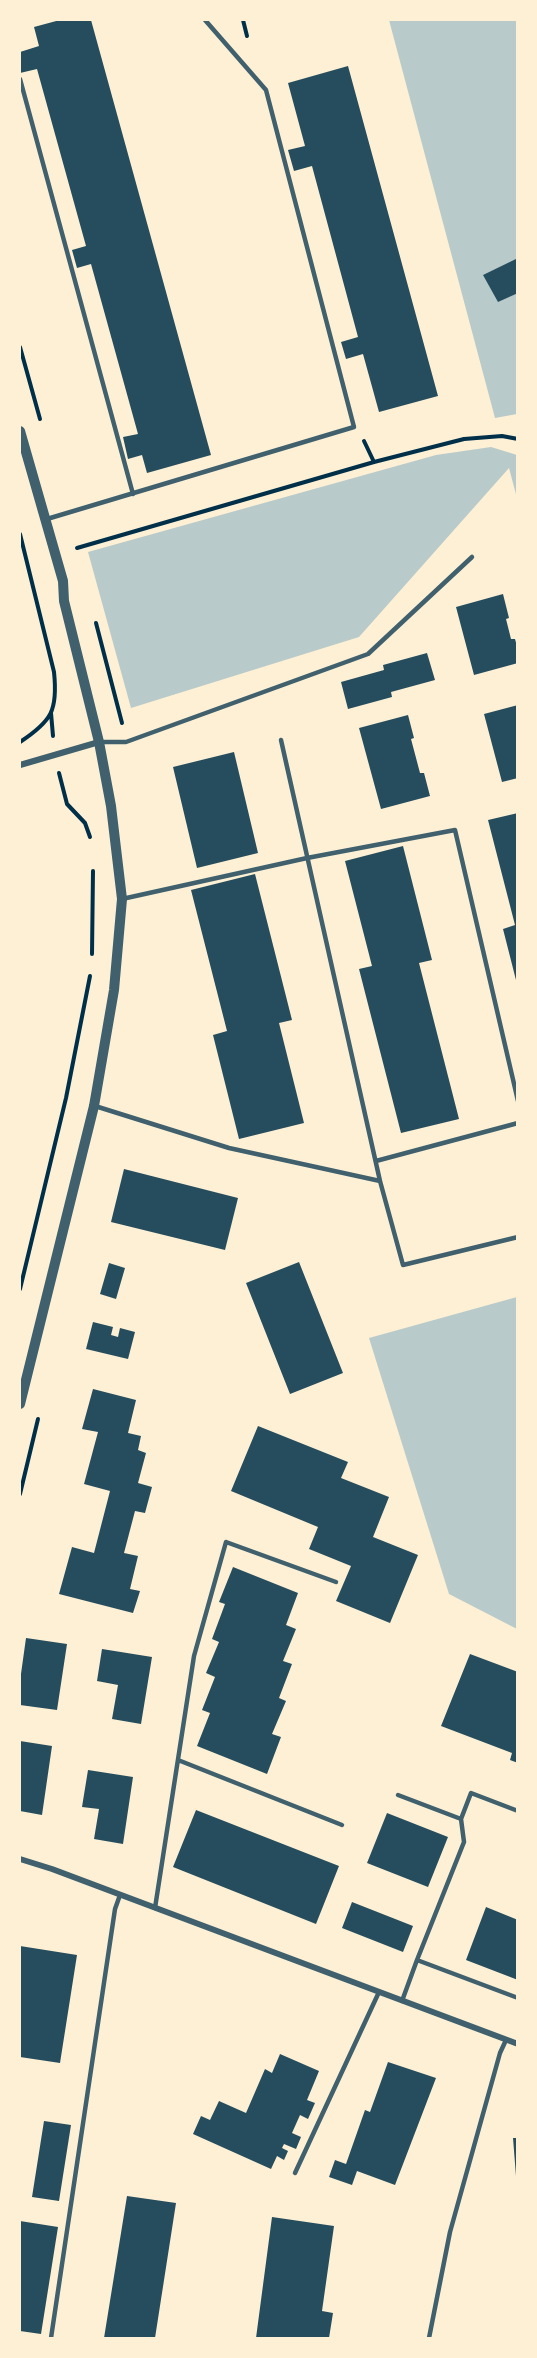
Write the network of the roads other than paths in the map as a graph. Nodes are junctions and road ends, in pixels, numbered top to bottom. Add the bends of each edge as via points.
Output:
1 (205, 20) edge
2 (20, 79) edge
3 (20, 431) edge
4 (133, 494) junction
5 (45, 520) junction
6 (472, 557) dead end
7 (281, 740) dead end
8 (99, 742) junction
9 (20, 765) edge
10 (308, 858) junction
11 (122, 899) junction
12 (518, 1101) edge
13 (94, 1106) junction
14 (518, 1124) edge
15 (376, 1161) junction
16 (381, 1181) junction
17 (518, 1237) edge
18 (20, 1404) edge
19 (336, 1582) dead end
20 (178, 1760) junction
21 (398, 1795) dead end
22 (518, 1811) edge
23 (461, 1819) junction
24 (342, 1825) dead end
25 (20, 1859) edge
26 (120, 1895) junction
27 (155, 1908) junction
28 (417, 1960) junction
29 (379, 1992) junction
30 (518, 1998) edge
31 (402, 2001) junction
32 (506, 2040) junction
33 (518, 2044) edge
34 (295, 2173) dead end
35 (51, 2338) edge
36 (429, 2338) edge

1 - 4 lane via 266,90 354,427
2 - 4 lane
3 - 5 street
4 - 5 lane
5 - 8 street via 63,581 64,601
6 - 8 lane via 368,654 126,742
7 - 10 lane
8 - 9 street
8 - 11 street
10 - 11 lane
10 - 12 lane via 455,830
10 - 15 lane
11 - 13 street via 114,990
13 - 16 lane via 229,1148
13 - 18 street
14 - 15 lane
15 - 16 lane
16 - 17 lane via 403,1266
19 - 20 lane via 226,1542 194,1656
20 - 24 lane
20 - 27 lane
21 - 23 lane
22 - 23 lane via 471,1793
23 - 28 lane via 464,1842
25 - 26 street
26 - 27 street
26 - 35 lane
27 - 29 street
28 - 30 lane
28 - 31 lane
29 - 31 street
29 - 34 lane
31 - 32 street
32 - 33 street
32 - 36 lane via 450,2232

